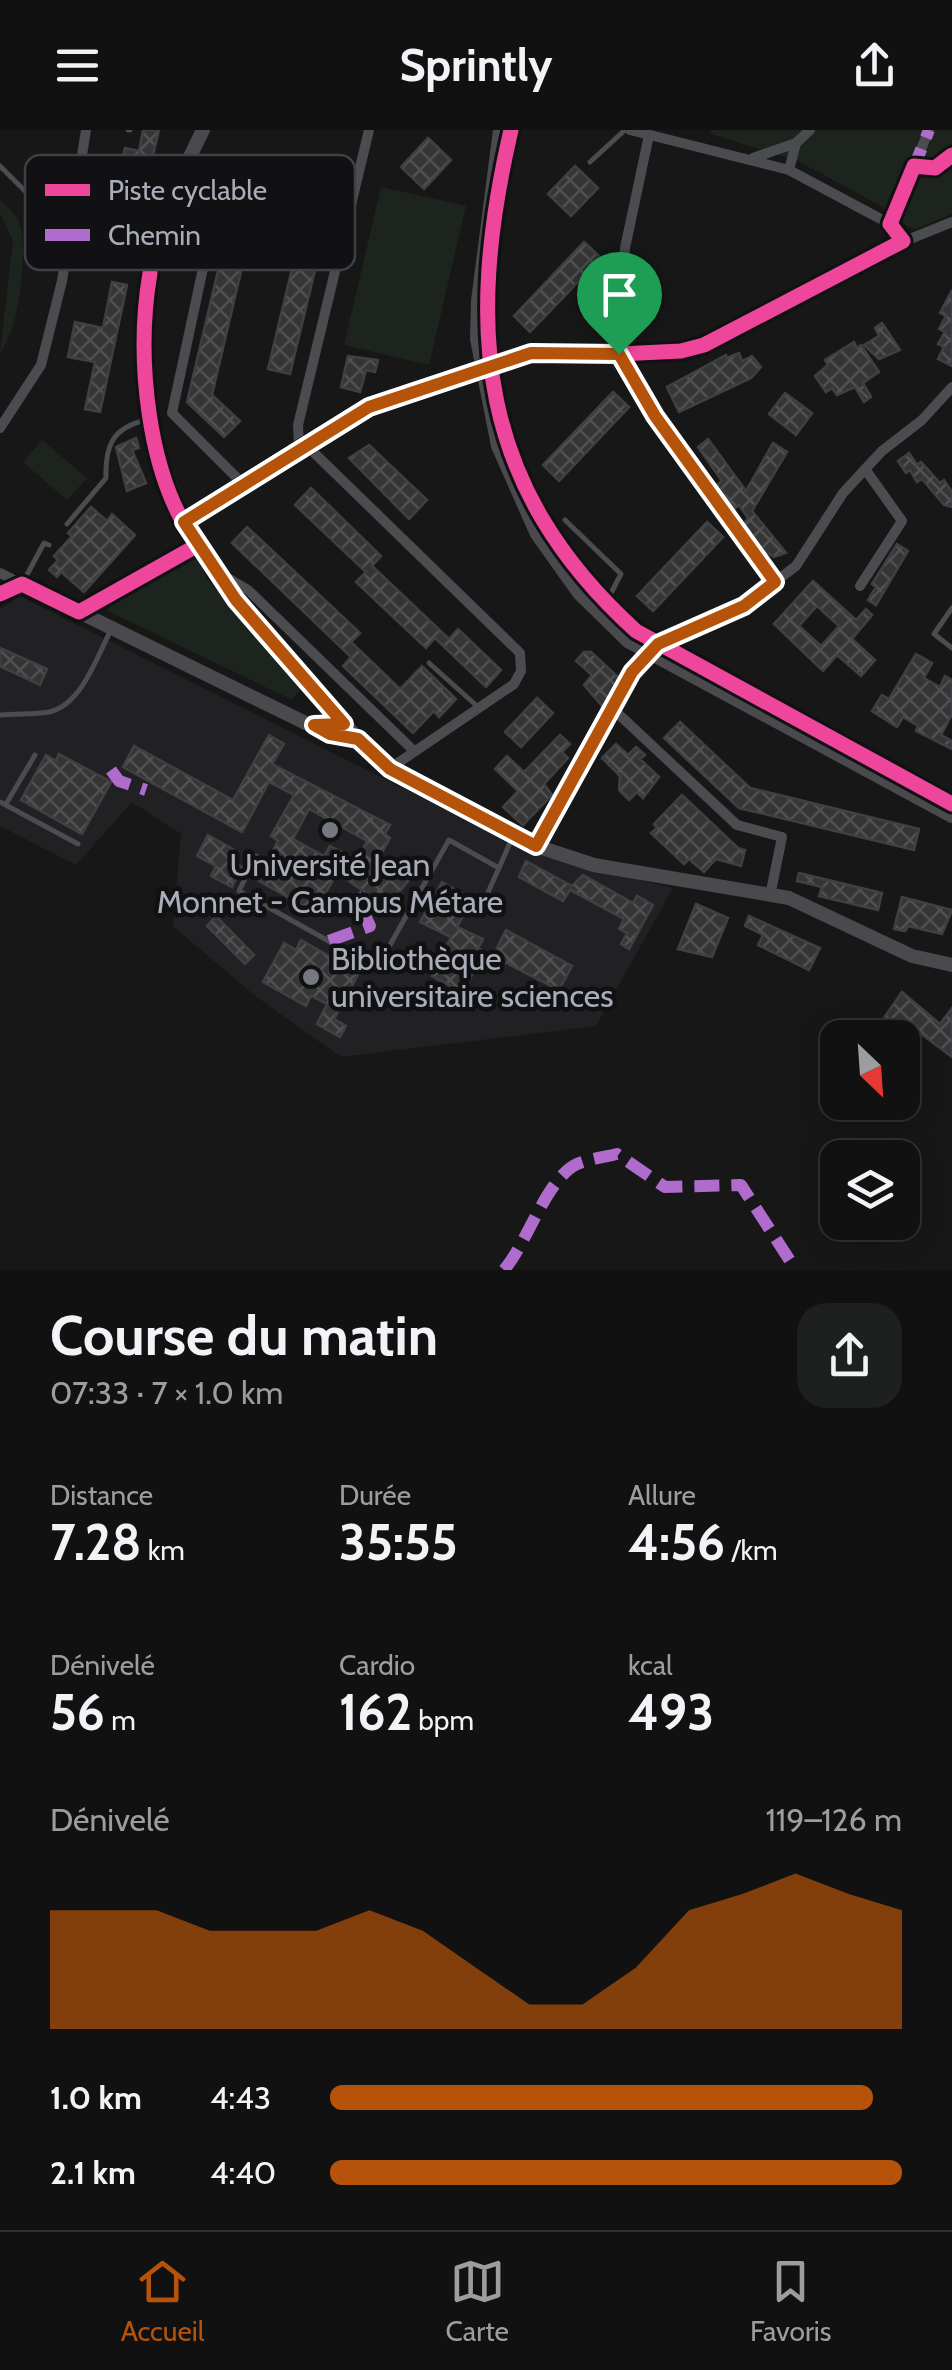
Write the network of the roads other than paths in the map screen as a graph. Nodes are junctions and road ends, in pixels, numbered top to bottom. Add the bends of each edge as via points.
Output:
1 (86, 130) edge
2 (204, 130) edge
3 (370, 130) edge
4 (500, 130) edge
5 (628, 130) edge
6 (810, 130) edge
7 (928, 130) edge
8 (649, 135) junction
9 (796, 143) junction
10 (82, 155) edge
11 (192, 155) edge
12 (952, 156) edge
13 (751, 158) junction
14 (590, 162) dead end
15 (0, 166) edge
16 (914, 166) junction
17 (790, 170) junction
18 (25, 191) edge
19 (355, 191) edge
20 (952, 222) edge
21 (890, 224) junction
22 (904, 241) junction
23 (63, 270) edge
24 (152, 270) edge
25 (203, 270) edge
26 (336, 270) edge
27 (619, 354) junction
28 (483, 370) junction
29 (952, 387) edge
30 (150, 419) junction
31 (0, 428) edge
32 (302, 446) junction
33 (865, 469) junction
34 (242, 483) junction
35 (565, 520) dead end
36 (184, 522) junction
37 (67, 524) dead end
38 (49, 545) dead end
39 (198, 545) junction
40 (214, 570) junction
41 (0, 572) edge
42 (775, 582) junction
43 (22, 584) junction
44 (860, 586) dead end
45 (0, 594) edge
46 (952, 608) edge
47 (594, 609) junction
48 (79, 612) junction
49 (113, 627) junction
50 (952, 648) edge
51 (649, 653) junction
52 (430, 663) dead end
53 (479, 708) junction
54 (613, 708) junction
55 (0, 715) edge
56 (344, 724) junction
57 (314, 725) junction
58 (358, 739) junction
59 (414, 751) junction
60 (35, 755) dead end
61 (390, 769) junction
62 (3, 803) edge
63 (952, 816) edge
64 (514, 835) junction
65 (78, 844) dead end
66 (536, 846) junction
67 (256, 856) dead end
68 (500, 868) junction
69 (770, 896) junction
70 (485, 900) dead end
71 (952, 965) edge

1 - 10 street
2 - 11 street
3 - 19 street
4 - 28 street via 478,301
5 - 8 street
5 - 14 lane
6 - 9 street
7 - 16 street
8 - 13 street
8 - 27 street via 626,248
9 - 13 street
9 - 17 street
12 - 16 street via 935,168
13 - 17 street
15 - 18 lane
16 - 21 street
17 - 21 street
20 - 22 street
21 - 22 street
22 - 27 street via 704,345
23 - 31 street via 41,364
24 - 30 street via 144,348
25 - 34 street via 172,413
26 - 32 street via 298,425
27 - 28 street via 531,353
27 - 42 street via 655,416
28 - 32 street via 369,407
28 - 47 street via 498,446 524,512
29 - 33 street
30 - 36 street
30 - 37 lane via 113,436 106,478
32 - 34 street
32 - 53 street via 520,653 514,684
33 - 42 street via 815,543
33 - 44 street via 902,520
34 - 36 street
35 - 47 lane via 621,574
36 - 39 street
38 - 43 lane via 44,543
39 - 40 street
39 - 48 street
40 - 56 street
40 - 59 street via 248,590
41 - 43 street
42 - 51 street via 744,606
43 - 45 street
43 - 48 street
46 - 50 lane via 934,634
47 - 51 street
48 - 49 street
49 - 55 lane via 66,705
49 - 57 street
51 - 54 street
51 - 63 street
52 - 53 lane
53 - 59 street
54 - 66 street
54 - 69 street via 737,825 782,837
56 - 57 street
56 - 58 street
57 - 58 street
58 - 61 street
59 - 61 street
60 - 62 lane
61 - 64 street
62 - 65 lane
64 - 66 street
64 - 68 lane
66 - 69 street via 594,865
67 - 68 lane via 239,891 377,968 449,840
68 - 70 lane
69 - 71 street via 789,898 912,956

